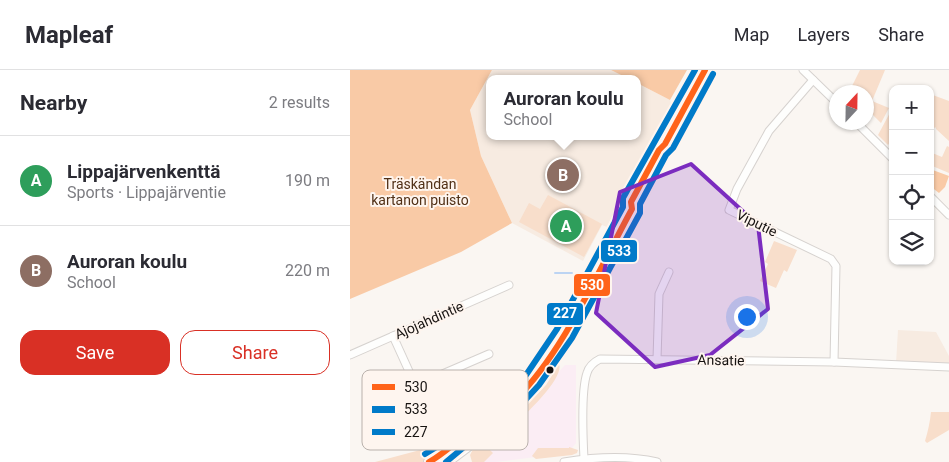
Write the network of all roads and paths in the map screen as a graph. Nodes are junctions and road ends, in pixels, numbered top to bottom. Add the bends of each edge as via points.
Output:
1 (705, 70) edge
2 (802, 70) edge
3 (813, 80) junction
4 (829, 96) edge
5 (864, 130) edge
6 (889, 155) edge
7 (934, 200) edge
8 (949, 215) edge
9 (669, 272) dead end
10 (508, 286) dead end
11 (393, 336) junction
12 (489, 354) dead end
13 (350, 355) edge
14 (657, 359) junction
15 (834, 362) junction
16 (949, 367) edge
17 (408, 370) edge
18 (452, 370) edge
19 (528, 385) edge
20 (456, 456) edge
21 (584, 459) junction
22 (429, 462) edge
23 (446, 462) edge
24 (564, 462) edge
25 (657, 462) edge

1 - 19 main road via 665,144 663,157 638,205 632,209 552,352
2 - 3 street
3 - 4 street
3 - 15 street, Viputie via 769,131 729,210 831,259 836,266
5 - 6 street
7 - 8 street
9 - 14 street via 658,294
10 - 11 street, Ajojahdintie
11 - 13 street, Ajojahdintie
11 - 17 street
12 - 18 street
14 - 15 street, Ansatie
14 - 21 street, Ansatie via 600,358 592,364 584,387
15 - 16 street, Ansatie
20 - 22 main road
20 - 23 main road
21 - 24 street
21 - 25 street via 641,458

